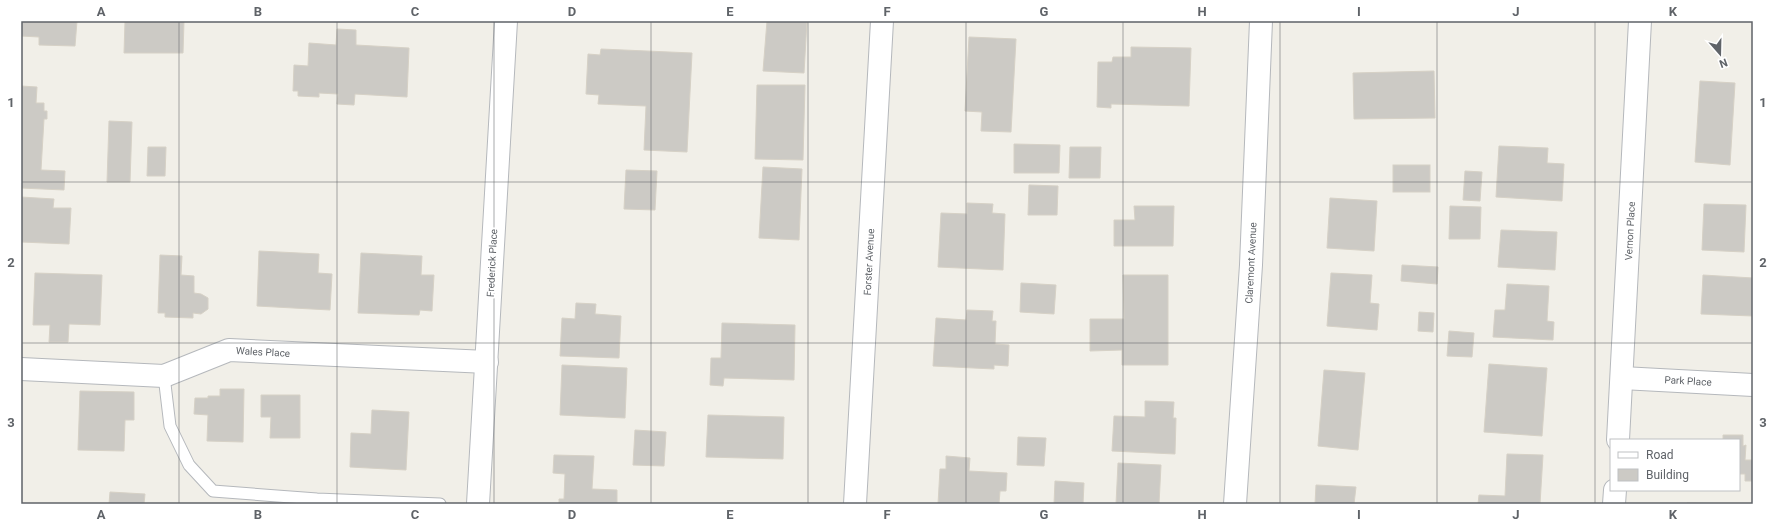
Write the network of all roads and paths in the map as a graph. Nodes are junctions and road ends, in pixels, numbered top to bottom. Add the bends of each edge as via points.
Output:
1 (506, 21) edge
2 (882, 21) edge
3 (1261, 21) edge
4 (1640, 21) edge
5 (487, 362) junction
6 (21, 369) edge
7 (164, 376) junction
8 (1622, 378) junction
9 (1753, 385) edge
10 (1618, 439) edge
11 (1615, 491) edge
12 (440, 504) edge
13 (478, 504) edge
14 (855, 504) edge
15 (1235, 504) edge
16 (1614, 504) edge

1 - 5 street, Frederick Place
2 - 14 street, Forster Avenue
3 - 15 street, Claremont Avenue via 1251,265
4 - 8 street, Vernon Place
5 - 7 street, Wales Place via 229,350
5 - 13 street, Frederick Place
6 - 7 street, Wales Place
7 - 12 lane via 170,426 189,466 213,491 317,499
8 - 9 street, Park Place
8 - 10 street, Vernon Place
11 - 16 street

